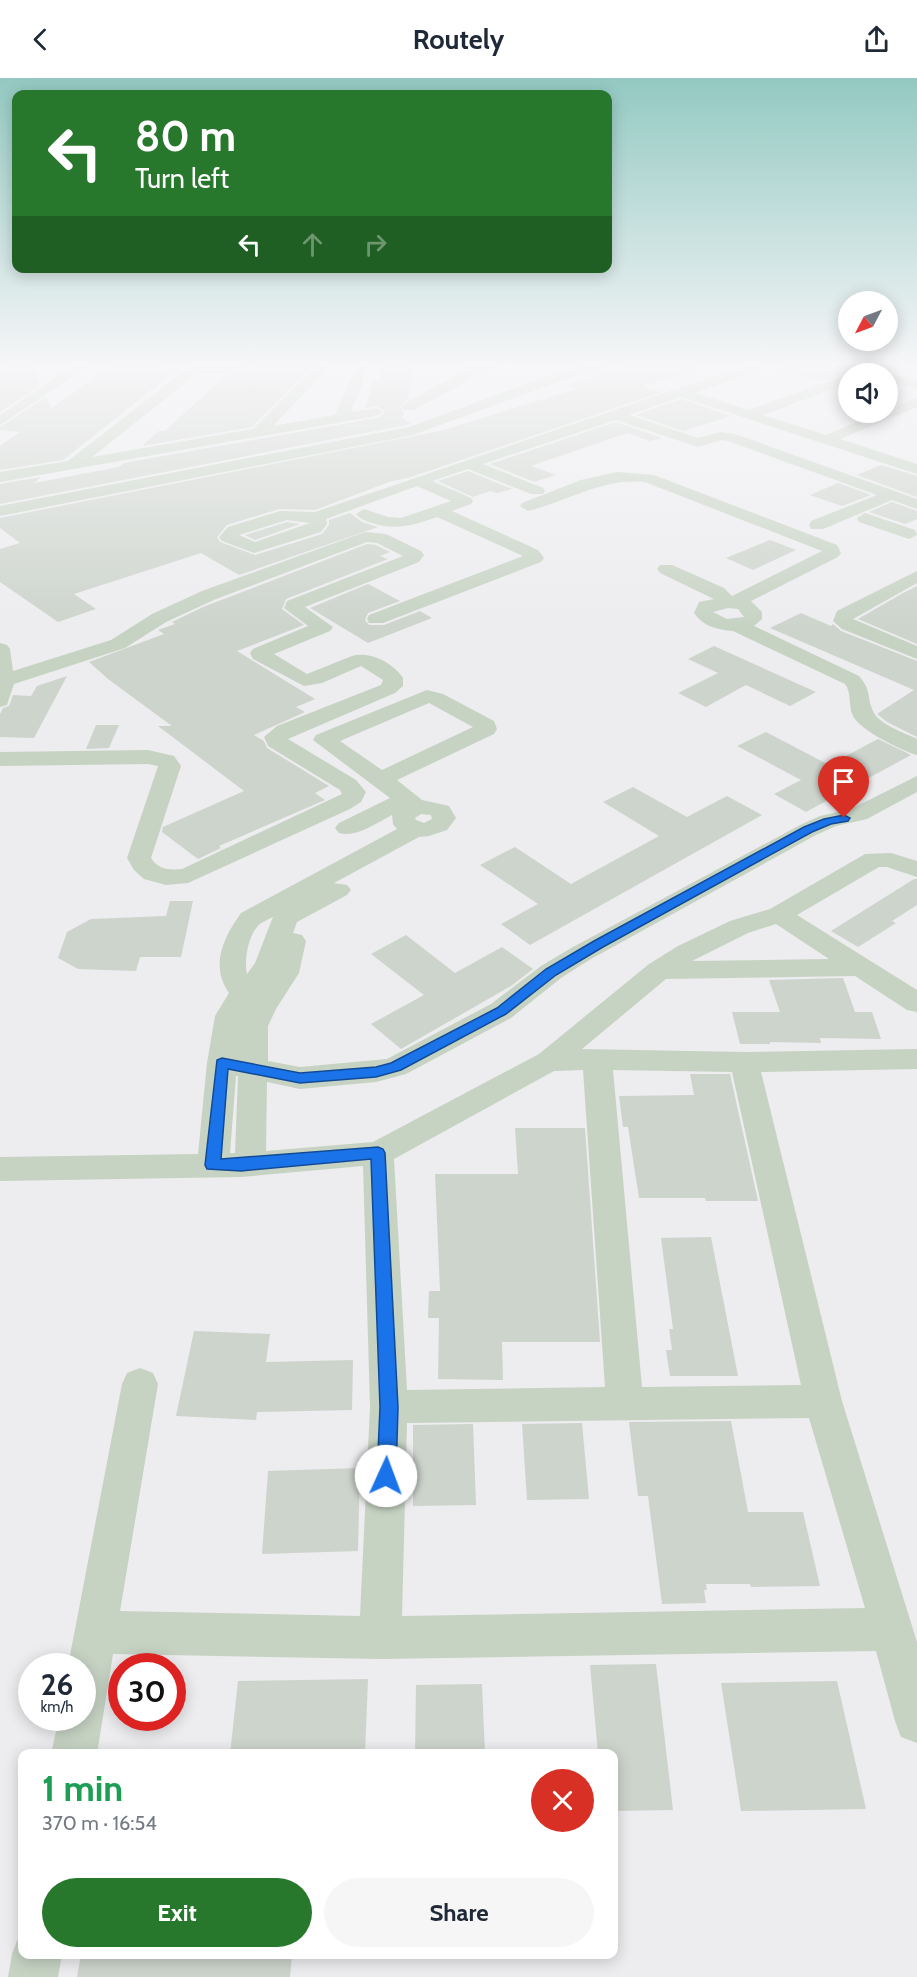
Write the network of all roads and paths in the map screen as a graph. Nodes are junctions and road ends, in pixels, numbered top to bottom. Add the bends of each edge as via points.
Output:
1 (88, 452) edge
2 (103, 452) edge
3 (147, 452) edge
4 (310, 452) edge
5 (534, 452) edge
6 (769, 452) edge
7 (867, 452) edge
8 (92, 461) junction
9 (72, 464) junction
10 (914, 465) edge
11 (0, 477) edge
12 (478, 477) junction
13 (425, 484) junction
14 (537, 491) dead end
15 (891, 495) junction
16 (455, 496) junction
17 (917, 504) edge
18 (346, 506) junction
19 (528, 506) dead end
20 (0, 511) edge
21 (438, 511) junction
22 (317, 517) dead end
23 (865, 518) dead end
24 (817, 525) dead end
25 (909, 535) edge
26 (663, 570) dead end
27 (916, 577) edge
28 (727, 602) junction
29 (376, 619) dead end
30 (736, 625) junction
31 (0, 649) edge
32 (917, 653) edge
33 (4, 680) junction
34 (0, 700) edge
35 (917, 748) edge
36 (0, 759) edge
37 (381, 779) junction
38 (917, 783) edge
39 (413, 812) junction
40 (347, 828) dead end
41 (917, 870) edge
42 (342, 894) dead end
43 (779, 915) junction
44 (859, 968) junction
45 (659, 970) junction
46 (255, 997) junction
47 (917, 1003) edge
48 (597, 1059) junction
49 (917, 1059) edge
50 (549, 1061) junction
51 (744, 1062) junction
52 (222, 1063) junction
53 (254, 1068) junction
54 (378, 1153) junction
55 (250, 1164) junction
56 (213, 1165) junction
57 (0, 1169) edge
58 (140, 1384) dead end
59 (823, 1401) junction
60 (625, 1403) junction
61 (389, 1407) junction
62 (892, 1629) junction
63 (96, 1632) junction
64 (380, 1638) junction
65 (92, 1653) edge
66 (912, 1679) edge
67 (917, 1721) edge
68 (78, 1731) edge
69 (75, 1749) edge
70 (36, 1959) edge
71 (33, 1977) edge

1 - 9 street
2 - 8 street
3 - 8 street
4 - 20 street
5 - 12 street
6 - 15 street
7 - 10 street
8 - 9 street
9 - 11 street
12 - 13 street
12 - 14 street via 505,478
12 - 16 street
13 - 16 street
13 - 18 street
15 - 17 street
15 - 24 street
16 - 21 street via 465,501
18 - 21 street via 392,525
18 - 22 street
19 - 28 street via 608,478 636,476 831,549 832,553
21 - 29 street via 535,558
23 - 25 street
26 - 28 street
27 - 32 street via 843,615 843,621
28 - 30 street via 750,608 754,615 749,622
28 - 30 street via 706,606 703,614 719,623
30 - 35 street via 852,680 858,687 862,715
31 - 33 street
33 - 34 street
33 - 36 street via 118,644 159,618 209,595 365,537 380,538 415,555 294,605 323,627 260,653 304,680 359,660 371,662 393,678 393,686 388,689 275,737 348,785 353,797 342,804 188,876 172,879 144,870 139,858 170,766 166,761 148,757
37 - 37 street via 486,729 487,727 427,696 324,740
37 - 39 street
38 - 53 street via 859,814 808,830 598,944 551,972 501,1011 396,1066 376,1072 300,1078
39 - 40 street
39 - 46 street via 250,919 239,937 232,966 234,980
41 - 43 street via 891,860 874,859
42 - 46 street via 286,917 258,979
43 - 44 street
43 - 45 street via 718,935
44 - 45 street
44 - 47 street
45 - 50 street
46 - 52 street via 229,1016
46 - 53 street
48 - 50 street
48 - 51 street
48 - 60 street
49 - 51 street
50 - 54 street
51 - 59 street
52 - 53 street
52 - 56 street
53 - 55 street
54 - 55 street
54 - 61 street
55 - 56 street
56 - 57 street
58 - 63 street
59 - 60 street
59 - 62 street
60 - 61 street
61 - 64 street
62 - 64 street
62 - 66 street
63 - 64 street
63 - 65 street
66 - 67 street
68 - 69 street
70 - 71 street

